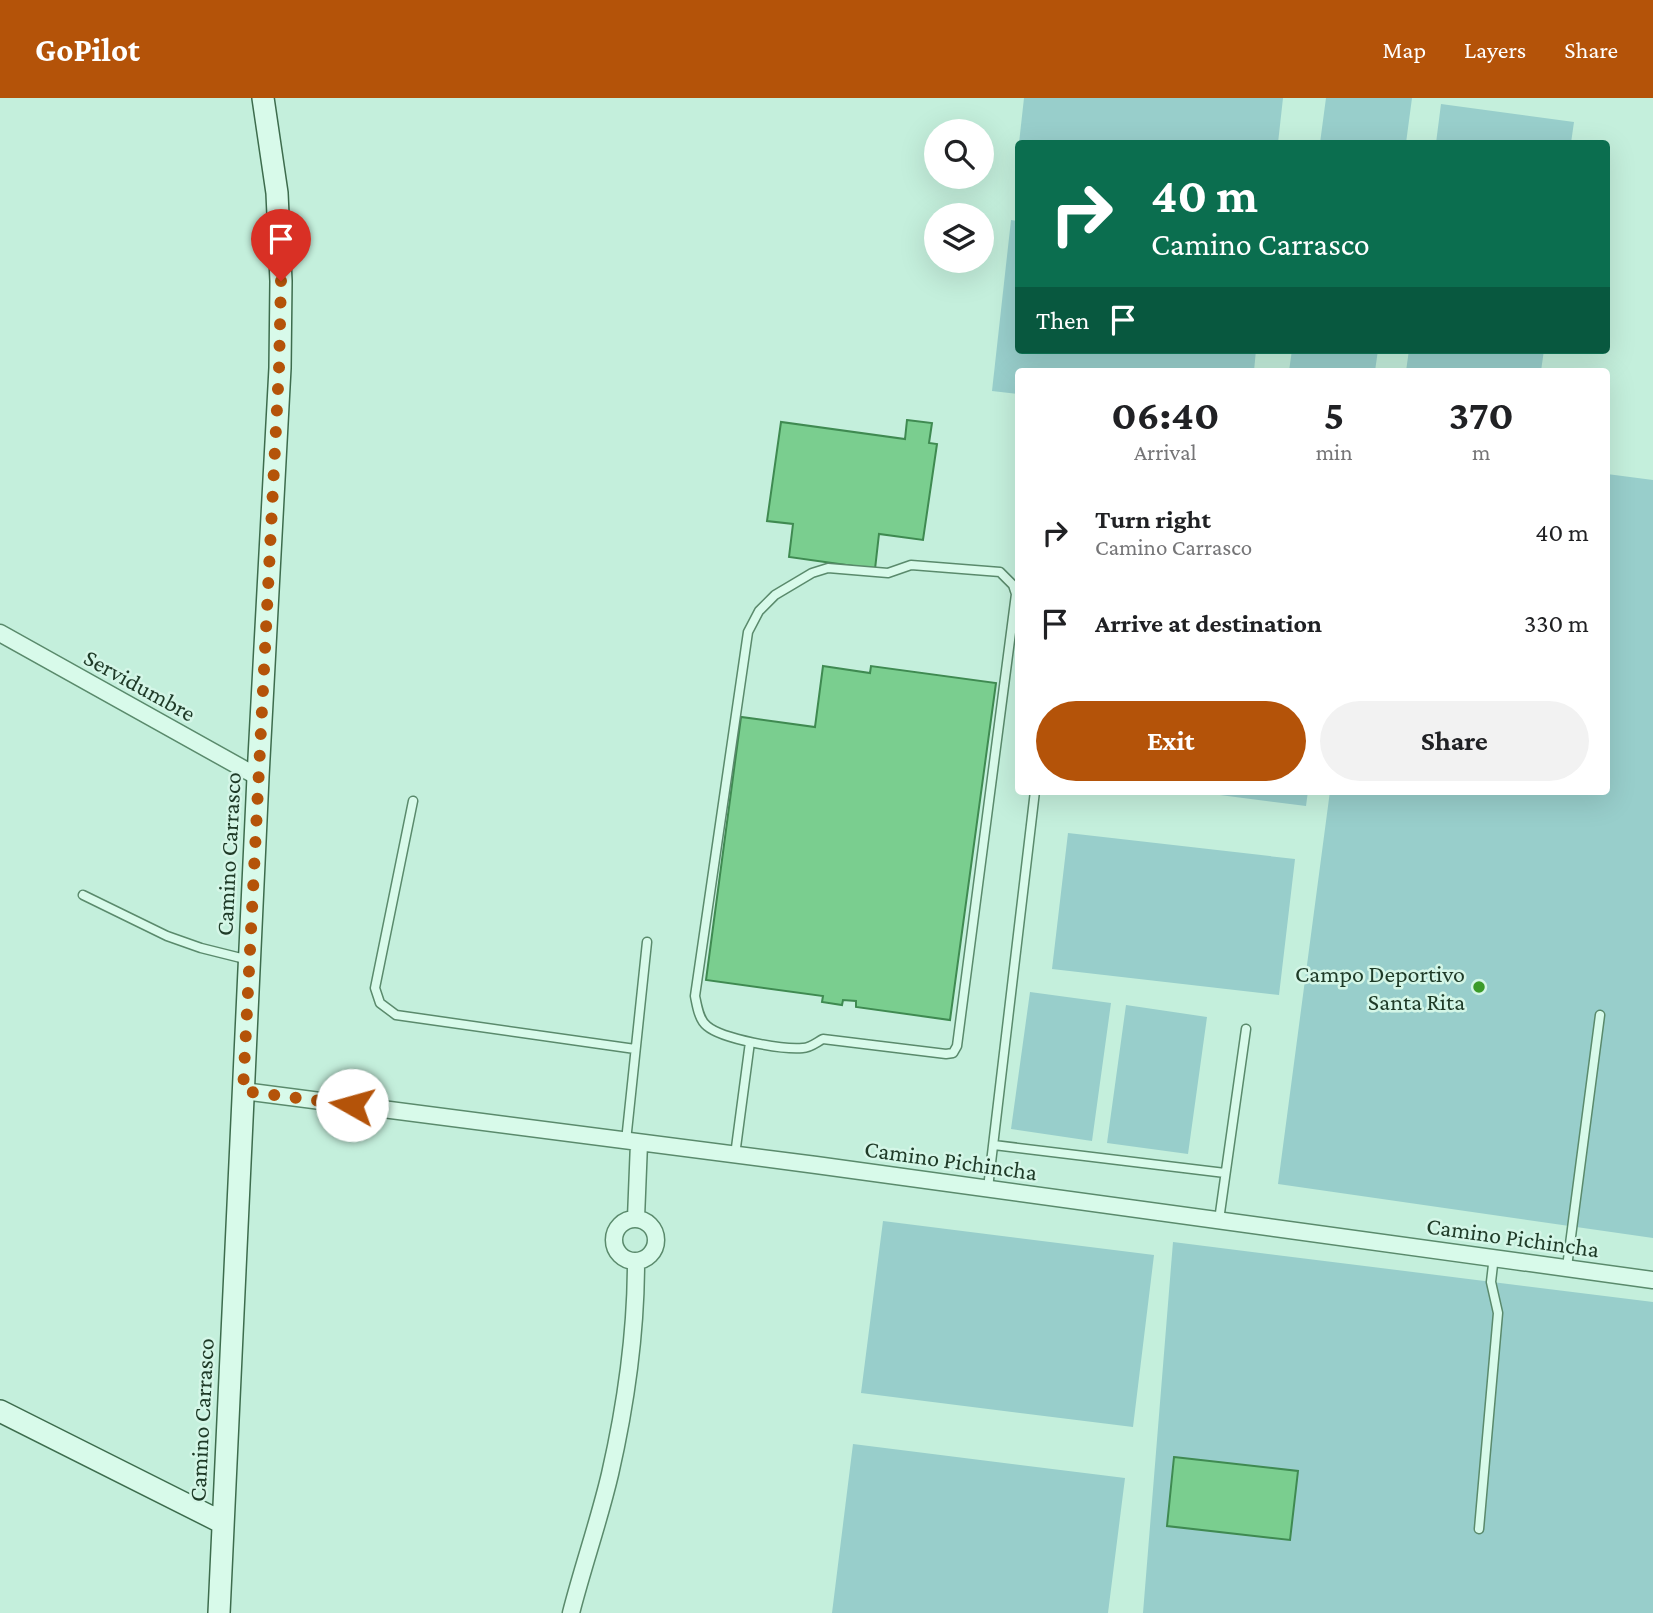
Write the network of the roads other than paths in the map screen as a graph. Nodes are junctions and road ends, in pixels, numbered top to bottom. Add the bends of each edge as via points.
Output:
1 (263, 98) edge
2 (1015, 591) edge
3 (1015, 614) edge
4 (0, 633) edge
5 (258, 777) junction
6 (1035, 795) edge
7 (413, 801) dead end
8 (83, 895) dead end
9 (647, 942) dead end
10 (249, 960) junction
11 (1600, 1015) dead end
12 (1246, 1029) dead end
13 (750, 1042) junction
14 (635, 1049) junction
15 (243, 1091) junction
16 (632, 1142) junction
17 (994, 1145) junction
18 (735, 1155) junction
19 (1225, 1173) junction
20 (988, 1188) junction
21 (636, 1218) junction
22 (1219, 1220) junction
23 (1494, 1256) junction
24 (636, 1262) junction
25 (1567, 1267) junction
26 (1653, 1280) edge
27 (0, 1411) edge
28 (223, 1523) junction
29 (1479, 1529) dead end
30 (219, 1613) edge
31 (571, 1613) edge

1 - 5 main road, Camino Carrasco via 277,194 281,281
2 - 13 lane via 1000,572 911,565 888,573 828,568 798,579 759,611 744,654 695,996 706,1026
3 - 13 lane via 957,1046 946,1054 823,1040 805,1048
4 - 5 street, Servidumbre
5 - 10 main road, Camino Carrasco
6 - 17 lane
7 - 14 lane via 375,988 380,1003 396,1014
8 - 10 lane via 167,936
9 - 14 lane
10 - 15 main road, Camino Carrasco
11 - 25 lane
12 - 19 lane
13 - 18 lane
14 - 16 lane
15 - 16 street, Camino Pichincha
15 - 28 main road, Camino Carrasco
16 - 18 street, Camino Pichincha
16 - 21 street
17 - 19 lane
17 - 20 lane
18 - 20 street, Camino Pichincha
19 - 22 lane
20 - 22 street, Camino Pichincha
21 - 24 street via 649,1222 656,1233 656,1246 649,1257
21 - 24 street via 623,1222 615,1233 614,1247 623,1258
22 - 23 street, Camino Pichincha
23 - 25 street, Camino Pichincha
23 - 29 lane via 1491,1282 1498,1314
24 - 31 street via 632,1353 622,1413
25 - 26 street, Camino Pichincha
27 - 28 main road
28 - 30 main road, Camino Carrasco

